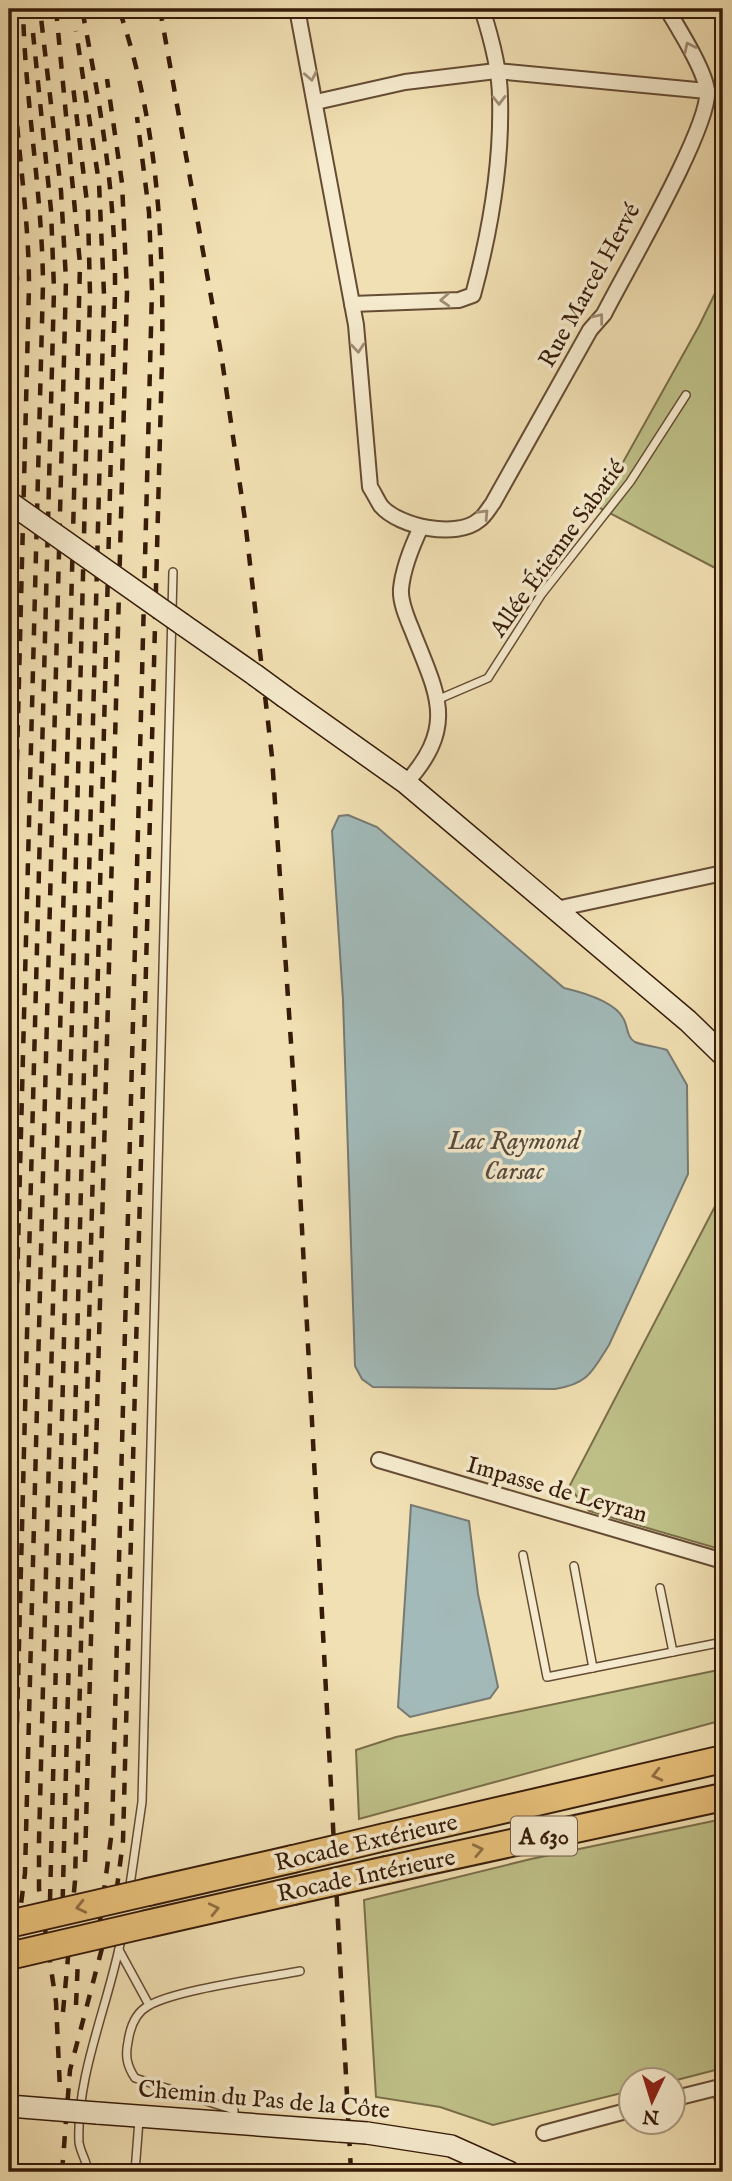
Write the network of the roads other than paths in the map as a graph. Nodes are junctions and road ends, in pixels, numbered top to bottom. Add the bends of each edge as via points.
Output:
1 (298, 9) edge
2 (482, 9) edge
3 (667, 9) edge
4 (496, 71) junction
5 (707, 91) junction
6 (723, 93) edge
7 (316, 102) junction
8 (352, 304) junction
9 (686, 395) dead end
10 (9, 502) edge
11 (421, 527) junction
12 (173, 572) dead end
13 (439, 699) junction
14 (406, 783) junction
15 (723, 873) edge
16 (556, 909) junction
17 (723, 1055) edge
18 (379, 1460) dead end
19 (523, 1555) dead end
20 (723, 1561) edge
21 (574, 1566) dead end
22 (660, 1588) dead end
23 (723, 1642) edge
24 (673, 1652) junction
25 (593, 1668) junction
26 (723, 1759) edge
27 (723, 1797) edge
28 (132, 1918) junction
29 (9, 1924) edge
30 (119, 1950) junction
31 (9, 1956) edge
32 (300, 1971) dead end
33 (149, 2005) junction
34 (686, 2096) edge
35 (723, 2100) edge
36 (9, 2106) edge
37 (616, 2114) edge
38 (139, 2116) junction
39 (234, 2123) junction
40 (544, 2133) dead end
41 (88, 2172) edge
42 (135, 2172) edge
43 (509, 2172) edge

1 -> 7 street, Rue Marcel Hervé
2 - 4 street
5 -> 3 street
4 - 5 street
4 - 7 street via 405,82
4 -> 8 street via 500,97 495,186 473,295 459,300
5 - 6 lane
11 -> 5 street, Rue Marcel Hervé via 448,530 478,522 494,503 616,291 700,127
7 - 8 street, Rue Marcel Hervé
8 -> 11 street, Rue Marcel Hervé via 370,487 382,507
9 - 13 lane, Allée Étienne Sabatié via 630,482 541,595 488,678
10 - 14 street, bridge
11 - 13 street via 407,560 401,591 406,616
12 - 28 lane via 142,1802
13 - 14 street via 438,731 419,769
14 - 16 street
15 - 16 street
16 - 17 street
18 - 20 street, Impasse de Leyran
19 - 25 lane via 547,1677
21 - 25 lane
22 - 24 lane
23 - 24 lane
24 - 25 lane
26 -> 29 highway, Rocade Extérieure / A 630, bridge
28 -> 27 highway, Rocade Intérieure / A 630, bridge via 293,1891
28 - 30 lane
28 - 31 highway, Rocade Intérieure / A 630, bridge
30 - 33 lane
30 - 41 lane via 83,2096 79,2144
32 - 33 lane
33 - 39 lane via 131,2030 130,2070 143,2082 234,2109
34 - 35 street via 720,2087
36 - 38 street, Chemin du Pas de la Côte, bridge
37 - 40 street
38 - 39 street, Chemin du Pas de la Côte
38 - 42 lane
39 - 43 street, Chemin du Pas de la Côte, bridge via 368,2133 451,2146

